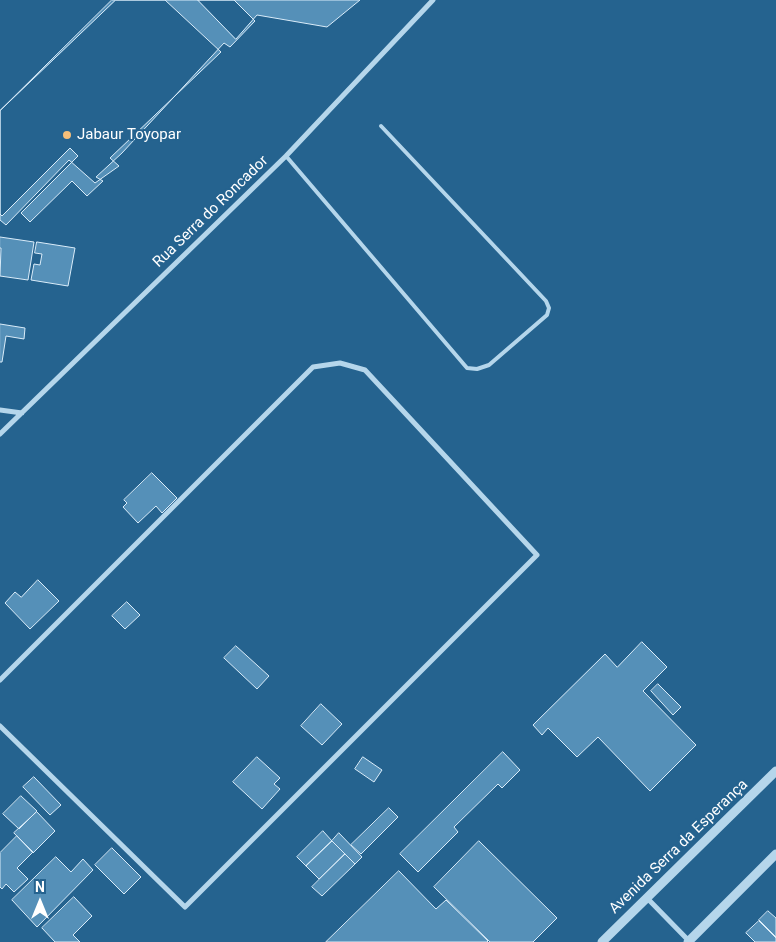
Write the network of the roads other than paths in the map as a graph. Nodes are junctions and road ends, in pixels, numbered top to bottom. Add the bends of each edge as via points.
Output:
1 (432, 0) edge
2 (381, 126) dead end
3 (286, 156) junction
4 (0, 410) edge
5 (22, 413) junction
6 (0, 434) edge
7 (0, 680) edge
8 (0, 726) edge
9 (776, 771) edge
10 (776, 854) edge
11 (647, 898) junction
12 (602, 942) edge
13 (689, 942) edge

1 - 3 street, Rua Serra do Roncador
2 - 3 lane via 546,300 547,316 490,365 467,368
3 - 5 street, Rua Serra do Roncador
4 - 5 street
5 - 6 street, Rua Serra do Roncador
7 - 8 street via 313,367 340,363 365,370 537,555 186,906
9 - 11 street, Avenida Serra da Esperança
10 - 13 street
11 - 12 street, Avenida Serra da Esperança
11 - 13 street

